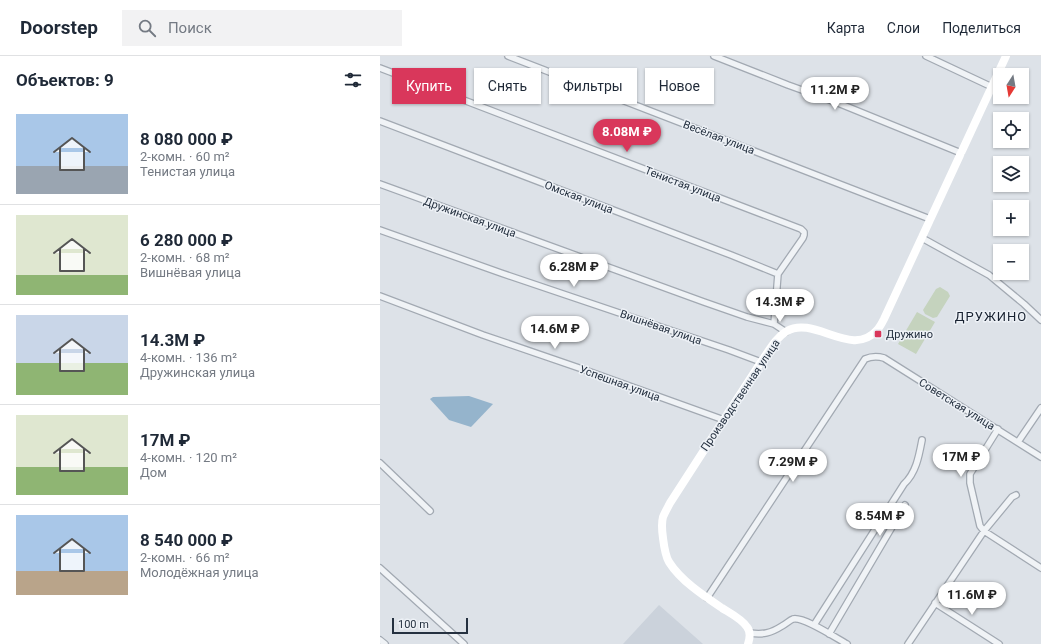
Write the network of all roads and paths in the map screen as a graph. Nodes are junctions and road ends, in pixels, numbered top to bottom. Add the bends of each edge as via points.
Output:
1 (508, 56) edge
2 (714, 56) edge
3 (926, 56) edge
4 (1006, 56) edge
5 (380, 68) edge
6 (992, 87) junction
7 (380, 121) edge
8 (961, 153) junction
9 (380, 184) edge
10 (930, 219) junction
11 (380, 230) edge
12 (922, 238) junction
13 (778, 274) junction
14 (380, 296) edge
15 (1041, 320) edge
16 (774, 324) junction
17 (786, 332) junction
18 (761, 362) junction
19 (1041, 408) edge
20 (724, 420) junction
21 (998, 429) junction
22 (922, 440) dead end
23 (1018, 442) junction
24 (1041, 457) edge
25 (380, 463) edge
26 (1016, 495) dead end
27 (905, 505) dead end
28 (430, 511) dead end
29 (984, 531) junction
30 (380, 568) edge
31 (1041, 568) edge
32 (707, 598) junction
33 (935, 603) junction
34 (814, 625) junction
35 (750, 633) junction
36 (829, 634) junction
37 (380, 640) edge
38 (385, 644) edge
39 (464, 644) edge
40 (748, 644) edge
41 (847, 644) edge
42 (908, 644) edge
43 (999, 644) edge

1 - 10 street, Весёлая улица
2 - 8 street
3 - 6 street via 966,71
4 - 6 street, Производственная улица
5 - 13 street, Тенистая улица via 801,229 804,236
6 - 8 street, Производственная улица
7 - 13 street, Омская улица
8 - 10 street, Производственная улица
9 - 16 street, Дружинская улица via 704,302
10 - 12 street, Производственная улица
11 - 18 street, Вишнёвая улица
12 - 15 street via 989,275
12 - 17 street, Производственная улица via 884,320 869,336 861,340 851,340 808,328
13 - 16 street
14 - 20 street, Успешная улица via 461,328
16 - 17 street, Дружинская улица
17 - 18 street, Производственная улица via 775,341
18 - 20 street, Производственная улица
19 - 23 street
20 - 32 street, Производственная улица via 663,517 662,531 668,560 683,578
21 - 23 street, Советская улица
21 - 29 street via 970,474 978,521
21 - 32 street, Советская улица via 884,358 868,358
22 - 34 street via 918,462 908,480
23 - 24 street, Советская улица
25 - 28 street
26 - 29 street
27 - 36 street
29 - 31 street
29 - 33 street
30 - 39 street
32 - 35 street, Производственная улица via 742,622
33 - 42 street
33 - 43 street
34 - 35 street via 793,619 768,633
34 - 36 street
35 - 40 street
36 - 41 street
37 - 38 street

